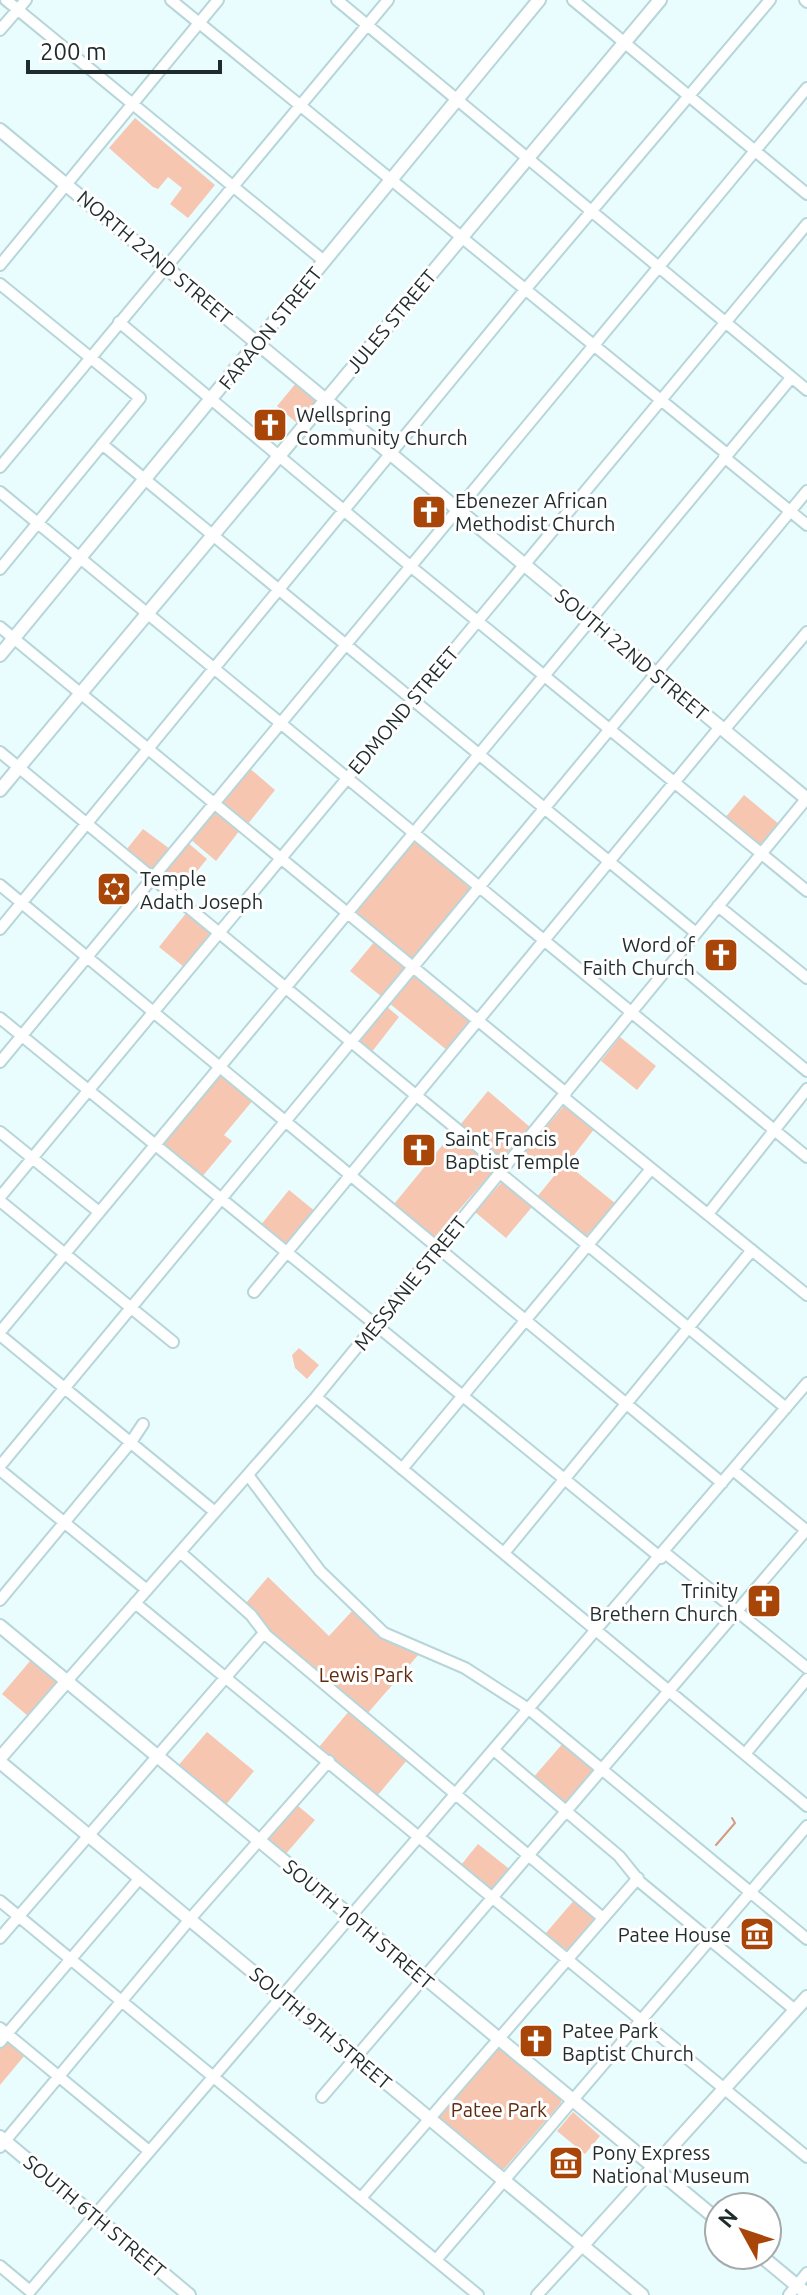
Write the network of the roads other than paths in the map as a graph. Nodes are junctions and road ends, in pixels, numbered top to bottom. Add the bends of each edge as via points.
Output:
1 (6, 0) edge
2 (26, 0) edge
3 (171, 0) edge
4 (218, 0) edge
5 (337, 0) edge
6 (388, 0) edge
7 (539, 0) edge
8 (573, 0) edge
9 (660, 0) edge
10 (770, 0) edge
11 (17, 10) junction
12 (199, 23) junction
13 (367, 25) junction
14 (0, 30) edge
15 (624, 42) junction
16 (807, 88) edge
17 (689, 96) junction
18 (457, 99) junction
19 (132, 106) junction
20 (299, 106) junction
21 (0, 130) edge
22 (755, 151) junction
23 (527, 157) junction
24 (390, 179) junction
25 (67, 184) junction
26 (232, 185) junction
27 (807, 194) edge
28 (590, 212) junction
29 (807, 224) edge
30 (460, 237) junction
31 (324, 261) junction
32 (0, 265) edge
33 (165, 266) junction
34 (657, 268) junction
35 (0, 284) edge
36 (524, 291) junction
37 (119, 322) junction
38 (725, 324) junction
39 (258, 343) junction
40 (591, 346) junction
41 (90, 357) junction
42 (791, 378) junction
43 (807, 390) edge
44 (326, 399) junction
45 (212, 400) junction
46 (660, 401) junction
47 (102, 444) junction
48 (390, 453) junction
49 (279, 456) junction
50 (726, 456) junction
51 (0, 467) edge
52 (145, 480) junction
53 (807, 491) edge
54 (0, 492) edge
55 (457, 509) junction
56 (344, 510) junction
57 (790, 511) junction
58 (37, 524) junction
59 (807, 525) edge
60 (211, 536) junction
61 (79, 559) junction
62 (524, 564) junction
63 (409, 565) junction
64 (0, 569) edge
65 (278, 590) junction
66 (146, 614) junction
67 (591, 619) junction
68 (477, 621) junction
69 (0, 627) edge
70 (807, 632) edge
71 (14, 639) junction
72 (344, 645) junction
73 (0, 655) edge
74 (212, 669) junction
75 (656, 673) junction
76 (544, 675) junction
77 (80, 693) junction
78 (412, 700) junction
79 (279, 724) junction
80 (609, 729) junction
81 (722, 729) junction
82 (148, 748) junction
83 (0, 752) edge
84 (478, 755) junction
85 (19, 767) junction
86 (346, 780) junction
87 (675, 784) junction
88 (0, 790) edge
89 (807, 799) edge
90 (215, 803) junction
91 (544, 808) junction
92 (86, 823) junction
93 (413, 835) junction
94 (761, 854) junction
95 (281, 857) junction
96 (611, 863) junction
97 (153, 877) junction
98 (0, 885) edge
99 (478, 888) junction
100 (807, 891) edge
101 (22, 903) junction
102 (718, 906) junction
103 (348, 913) junction
104 (0, 929) edge
105 (219, 932) junction
106 (696, 933) junction
107 (544, 942) junction
108 (87, 956) junction
109 (674, 961) junction
110 (413, 967) junction
111 (807, 978) edge
112 (287, 986) junction
113 (153, 1011) junction
114 (632, 1014) junction
115 (0, 1018) edge
116 (479, 1021) junction
117 (22, 1036) junction
118 (352, 1042) junction
119 (0, 1062) edge
120 (220, 1066) junction
121 (807, 1071) edge
122 (807, 1089) edge
123 (88, 1090) junction
124 (565, 1095) junction
125 (417, 1096) junction
126 (286, 1121) junction
127 (774, 1130) junction
128 (0, 1132) edge
129 (155, 1146) junction
130 (807, 1157) edge
131 (32, 1158) junction
132 (651, 1169) junction
133 (502, 1170) junction
134 (352, 1175) junction
135 (0, 1199) edge
136 (221, 1199) junction
137 (99, 1212) junction
138 (708, 1214) junction
139 (588, 1246) junction
140 (439, 1248) junction
141 (752, 1250) junction
142 (64, 1253) junction
143 (287, 1253) junction
144 (254, 1292) dead end
145 (807, 1295) edge
146 (130, 1308) junction
147 (525, 1320) junction
148 (376, 1325) junction
149 (688, 1329) junction
150 (0, 1333) edge
151 (173, 1342) dead end
152 (64, 1388) junction
153 (805, 1389) edge
154 (462, 1396) junction
155 (316, 1397) junction
156 (627, 1404) junction
157 (786, 1408) junction
158 (143, 1424) dead end
159 (131, 1442) junction
160 (0, 1468) edge
161 (402, 1469) junction
162 (733, 1470) junction
163 (248, 1475) junction
164 (565, 1479) junction
165 (722, 1483) junction
166 (215, 1512) junction
167 (64, 1523) junction
168 (807, 1530) edge
169 (180, 1552) junction
170 (504, 1553) junction
171 (663, 1555) junction
172 (147, 1590) junction
173 (0, 1600) edge
174 (135, 1603) junction
175 (738, 1612) junction
176 (0, 1626) edge
177 (598, 1631) junction
178 (264, 1633) junction
179 (807, 1668) edge
180 (225, 1675) junction
181 (807, 1679) edge
182 (67, 1681) junction
183 (670, 1693) junction
184 (530, 1710) junction
185 (495, 1751) junction
186 (745, 1754) junction
187 (157, 1755) junction
188 (0, 1760) edge
189 (329, 1761) junction
190 (603, 1770) junction
191 (458, 1795) junction
192 (807, 1806) edge
193 (567, 1813) junction
194 (807, 1826) edge
195 (88, 1835) junction
196 (422, 1837) junction
197 (259, 1841) junction
198 (530, 1856) junction
199 (140, 1878) junction
200 (638, 1878) junction
201 (751, 1893) junction
202 (494, 1898) junction
203 (0, 1901) edge
204 (19, 1917) junction
205 (352, 1917) junction
206 (603, 1918) junction
207 (190, 1919) junction
208 (0, 1938) edge
209 (807, 1939) edge
210 (711, 1940) junction
211 (567, 1958) junction
212 (70, 1959) junction
213 (424, 1977) junction
214 (283, 1996) junction
215 (807, 1997) edge
216 (121, 2001) junction
217 (795, 2010) junction
218 (639, 2019) junction
219 (2, 2034) edge
220 (499, 2038) junction
221 (355, 2057) junction
222 (58, 2076) junction
223 (213, 2077) junction
224 (723, 2089) junction
225 (322, 2097) dead end
226 (572, 2099) junction
227 (430, 2119) junction
228 (2, 2142) edge
229 (149, 2151) junction
230 (807, 2157) edge
231 (654, 2167) junction
232 (504, 2180) junction
233 (361, 2198) junction
234 (703, 2208) edge
235 (94, 2216) junction
236 (583, 2245) junction
237 (436, 2260) junction
238 (0, 2266) edge
239 (776, 2271) edge
240 (807, 2273) edge
241 (797, 2291) edge
242 (189, 2295) edge
243 (478, 2295) edge
244 (537, 2295) edge
245 (642, 2295) edge

1 - 11 street
2 - 11 street
3 - 12 street
4 - 12 street
5 - 13 street
6 - 13 street
7 - 18 main road, FARAON STREET
8 - 15 street
9 - 15 main road, JULES STREET
10 - 17 street
11 - 14 street
11 - 19 street
12 - 19 street
12 - 20 street
13 - 18 street
13 - 20 street
15 - 17 street
15 - 23 main road, JULES STREET
16 - 22 street
17 - 22 street
17 - 28 street
18 - 23 street
18 - 24 main road, FARAON STREET
19 - 25 street
19 - 26 street
20 - 24 street
20 - 26 street
21 - 25 main road, NORTH 22ND STREET
22 - 27 street
22 - 34 street
23 - 28 street
23 - 30 main road, JULES STREET
24 - 30 street
24 - 31 main road, FARAON STREET
25 - 32 street
25 - 33 main road, NORTH 22ND STREET
26 - 31 street
26 - 33 street
28 - 34 street
28 - 36 street
29 - 38 street, EDMOND STREET
30 - 36 street
30 - 44 main road, JULES STREET
31 - 39 main road, FARAON STREET
33 - 37 street
33 - 39 main road, NORTH 22ND STREET
34 - 38 street
34 - 40 street
35 - 41 street
36 - 40 street
36 - 48 street
37 - 41 street
37 - 45 street
38 - 42 street
38 - 46 street, EDMOND STREET
39 - 44 main road, NORTH 22ND STREET
39 - 45 main road, FARAON STREET
40 - 46 street
40 - 55 street
41 - 47 street via 140,398
41 - 51 street
42 - 43 street
42 - 50 street
44 - 48 main road, NORTH 22ND STREET
44 - 49 main road, JULES STREET
45 - 49 street
45 - 52 main road, FARAON STREET
46 - 50 street
46 - 62 street, EDMOND STREET
47 - 52 street
47 - 58 street
48 - 55 main road, NORTH 22ND STREET
48 - 56 street
49 - 56 street
49 - 60 main road, JULES STREET
50 - 57 street
50 - 67 street
52 - 60 street
52 - 61 main road, FARAON STREET
53 - 57 street
54 - 58 street
55 - 62 main road, SOUTH 22ND STREET
55 - 63 street
56 - 63 street
56 - 65 street
57 - 59 street
57 - 75 street
58 - 61 street
58 - 64 street
60 - 65 street
60 - 66 main road, JULES STREET
61 - 66 street
61 - 71 main road, FARAON STREET
62 - 67 main road, SOUTH 22ND STREET
62 - 68 street, EDMOND STREET
63 - 68 street
63 - 72 street
65 - 72 street
65 - 74 street
66 - 74 street
66 - 77 main road, JULES STREET
67 - 75 main road, SOUTH 22ND STREET
67 - 76 street
68 - 76 street
68 - 78 street, EDMOND STREET
69 - 71 street
70 - 81 street
71 - 73 main road, FARAON STREET
71 - 77 street
72 - 78 street
72 - 79 street
74 - 79 street
74 - 82 street
75 - 80 street
75 - 81 main road, SOUTH 22ND STREET
76 - 80 street
76 - 84 street
77 - 82 street
77 - 85 main road, JULES STREET
78 - 84 street
78 - 86 street, EDMOND STREET
79 - 86 street
79 - 90 street
80 - 87 street
80 - 91 street
81 - 87 street
81 - 89 main road, SOUTH 22ND STREET
82 - 90 street
82 - 92 street
83 - 85 street
84 - 91 street
84 - 93 street
85 - 88 main road, JULES STREET
85 - 92 street
86 - 93 street
86 - 95 street, EDMOND STREET
87 - 94 street
87 - 96 street
89 - 94 street, MESSANIE STREET
90 - 95 street
90 - 97 street
91 - 96 street
91 - 99 street
92 - 97 street
92 - 101 street
93 - 99 street
93 - 103 street
94 - 100 street
94 - 102 street, MESSANIE STREET
95 - 103 street
95 - 105 street, EDMOND STREET
96 - 106 street
96 - 107 street
97 - 105 street
97 - 108 street
98 - 101 street
99 - 107 street
99 - 110 street
101 - 104 street
101 - 108 street
102 - 106 street, MESSANIE STREET
102 - 111 street
103 - 110 street
103 - 112 street
105 - 112 street
105 - 113 street, EDMOND STREET
106 - 109 street, MESSANIE STREET
107 - 114 street
107 - 116 street
108 - 113 street
108 - 117 street
109 - 114 street, MESSANIE STREET
109 - 121 street
110 - 116 street
110 - 118 street
112 - 118 street
112 - 120 street
113 - 120 street
113 - 123 street, EDMOND STREET
114 - 124 street, MESSANIE STREET
114 - 127 street
115 - 117 street
116 - 124 street
116 - 125 street
117 - 119 street
117 - 123 street
118 - 125 street
118 - 126 street
120 - 126 street
120 - 129 street
122 - 127 street
123 - 129 street
123 - 131 street, EDMOND STREET
124 - 132 street
124 - 133 street, MESSANIE STREET
125 - 133 street
125 - 134 street
126 - 134 street
126 - 136 street
127 - 130 street
127 - 138 street
128 - 131 street
129 - 136 street
129 - 137 street
131 - 135 street, EDMOND STREET
131 - 137 street
132 - 138 street
132 - 139 street
133 - 139 street
133 - 140 street, MESSANIE STREET
134 - 140 street
134 - 143 street
135 - 142 street
136 - 143 street
136 - 146 street
137 - 142 street
138 - 141 street
139 - 147 street
139 - 149 street
140 - 147 street
140 - 148 street, MESSANIE STREET
141 - 145 street
141 - 149 street
142 - 146 street
142 - 150 street
143 - 144 street
143 - 148 street
146 - 151 street
146 - 152 street
147 - 154 street
147 - 156 street
148 - 154 street
148 - 155 street, MESSANIE STREET
149 - 156 street
149 - 157 street
150 - 152 street
152 - 159 street
152 - 160 street
153 - 157 street
154 - 161 street
154 - 164 street
155 - 161 street
155 - 163 street, MESSANIE STREET
156 - 164 street
156 - 165 street
157 - 162 street
158 - 159 street
159 - 166 street
159 - 167 street
160 - 167 street
161 - 170 street
162 - 165 street
162 - 168 street
163 - 166 street, MESSANIE STREET
163 - 184 street via 320,1571 384,1633 465,1668
164 - 170 street
164 - 171 street
165 - 171 street
166 - 169 street, MESSANIE STREET
167 - 172 street
167 - 173 street
168 - 175 street
169 - 172 street, MESSANIE STREET
169 - 178 street
170 - 177 street
171 - 175 street
171 - 177 street
172 - 174 street, MESSANIE STREET
174 - 180 street
174 - 182 street, MESSANIE STREET
175 - 179 street
175 - 183 street
176 - 182 main road, SOUTH 10TH STREET
177 - 183 street
177 - 184 street
178 - 180 street
178 - 191 street
180 - 187 street
180 - 189 street
181 - 186 street
182 - 187 main road, SOUTH 10TH STREET
182 - 188 main road, MESSANIE STREET
183 - 186 street
183 - 190 street
184 - 185 street
184 - 190 street
185 - 191 street
185 - 193 street
186 - 192 street
187 - 195 street
187 - 197 main road, SOUTH 10TH STREET
188 - 195 main road, SOUTH 9TH STREET
189 - 196 street
189 - 197 street
190 - 193 street
190 - 201 street
191 - 196 street
191 - 198 street
193 - 198 street
193 - 200 street
194 - 201 street
195 - 199 main road, SOUTH 9TH STREET
195 - 204 street
196 - 202 street
196 - 205 street
197 - 205 main road, SOUTH 10TH STREET
197 - 207 street
198 - 202 street
198 - 206 street
199 - 207 main road, SOUTH 9TH STREET
199 - 212 street
200 - 206 street
200 - 210 street
201 - 209 street
201 - 210 street
202 - 211 street
202 - 213 street
203 - 204 street
204 - 208 street
204 - 212 street
205 - 213 main road, SOUTH 10TH STREET
205 - 214 street
206 - 211 street
207 - 214 main road, SOUTH 9TH STREET
207 - 216 street
210 - 217 street
210 - 218 street
211 - 218 street
211 - 220 street
212 - 216 street
212 - 219 street
213 - 220 main road, SOUTH 10TH STREET
213 - 221 street
214 - 221 main road, SOUTH 9TH STREET
214 - 223 street
215 - 217 main road
216 - 222 street
216 - 223 street
217 - 224 main road
218 - 224 street
218 - 226 street
219 - 222 street
220 - 226 main road, SOUTH 10TH STREET
220 - 227 street
221 - 225 street
221 - 227 main road, SOUTH 9TH STREET
222 - 228 street
222 - 229 street
223 - 229 street
223 - 233 street
224 - 230 street
224 - 231 main road
226 - 231 main road, SOUTH 10TH STREET
226 - 232 street
227 - 232 main road, SOUTH 9TH STREET
227 - 233 street
228 - 235 main road, SOUTH 6TH STREET
229 - 235 street
231 - 234 main road, SOUTH 10TH STREET
231 - 236 main road
232 - 236 main road, SOUTH 9TH STREET
232 - 237 street
233 - 237 street
235 - 238 street via 30,2291
235 - 242 main road, SOUTH 6TH STREET
236 - 244 street
236 - 245 main road, SOUTH 9TH STREET
237 - 243 street
239 - 241 main road
240 - 241 street

